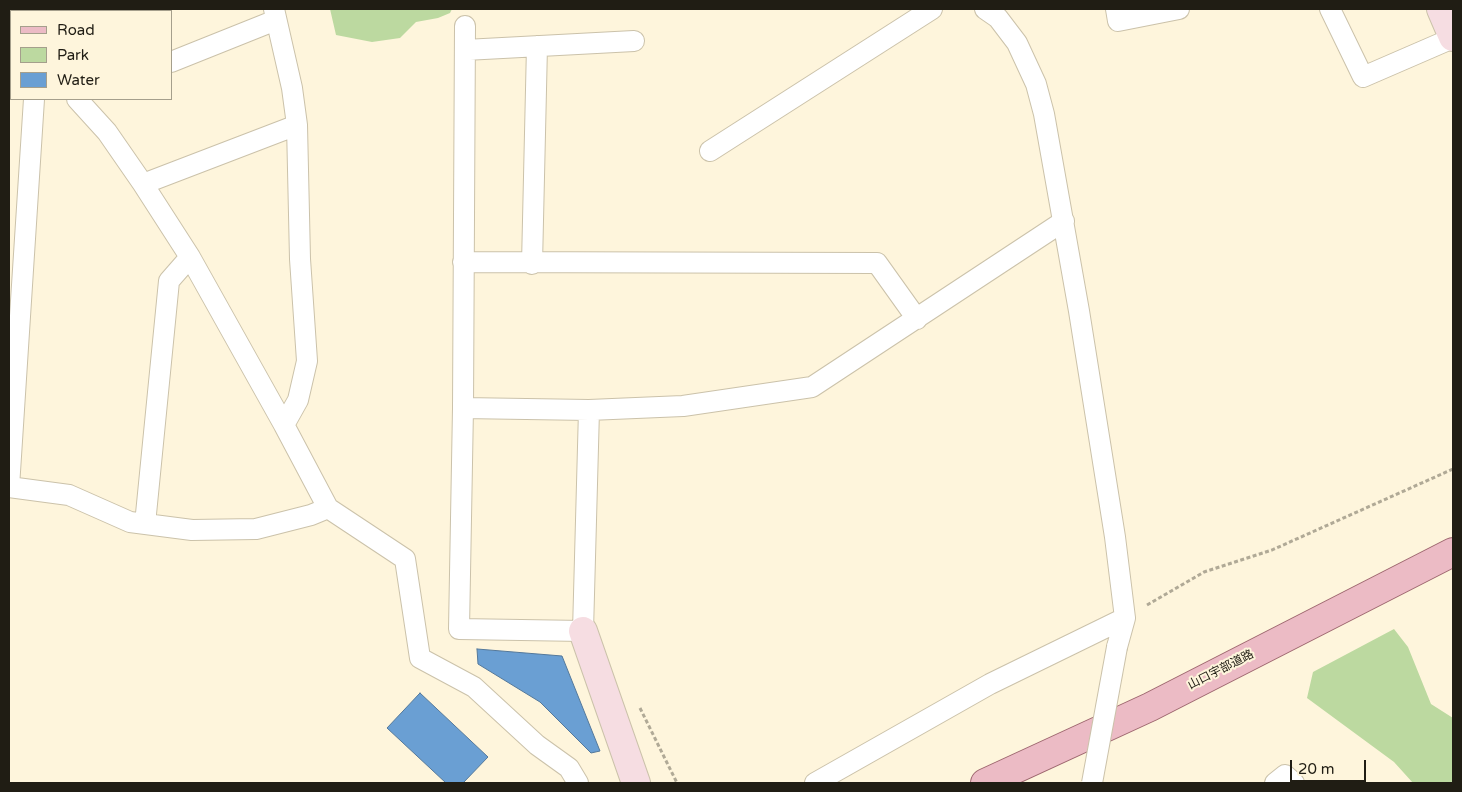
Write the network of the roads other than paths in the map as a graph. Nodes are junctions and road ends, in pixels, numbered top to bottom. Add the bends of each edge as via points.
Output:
1 (932, 9) edge
2 (985, 9) edge
3 (1116, 9) edge
4 (1179, 9) edge
5 (1330, 9) edge
6 (1441, 9) edge
7 (275, 14) edge
8 (465, 26) dead end
9 (1453, 38) edge
10 (634, 41) dead end
11 (537, 46) junction
12 (465, 50) junction
13 (172, 62) edge
14 (34, 100) edge
15 (79, 100) edge
16 (297, 125) junction
17 (710, 151) dead end
18 (143, 184) junction
19 (1064, 221) junction
20 (190, 257) junction
21 (463, 262) junction
22 (532, 264) junction
23 (917, 319) junction
24 (462, 408) junction
25 (589, 410) junction
26 (284, 425) junction
27 (328, 508) junction
28 (145, 524) junction
29 (1453, 552) edge
30 (1124, 618) junction
31 (583, 631) junction
32 (578, 783) edge
33 (636, 783) edge
34 (815, 783) edge
35 (985, 783) edge
36 (1092, 783) edge
37 (1275, 783) edge
38 (1294, 783) edge

1 - 17 street
2 - 19 street via 998,18 1017,43 1036,84
3 - 4 street via 1118,21
5 - 9 street via 1363,77
6 - 9 street
7 - 13 street
7 - 16 street
8 - 12 street
10 - 11 street
11 - 12 street
11 - 22 street
12 - 21 street
14 - 28 street via 9,487 69,495 130,522
15 - 18 street via 107,132
16 - 18 street
16 - 26 street via 300,260 307,361 298,400
18 - 20 street
19 - 23 street
19 - 30 street via 1114,528
20 - 26 street
20 - 28 street via 169,281
21 - 22 street
21 - 24 street
22 - 23 street via 877,263
23 - 25 street via 812,387 683,406
24 - 25 street
24 - 31 street via 459,629
25 - 31 street
26 - 27 street
27 - 28 street via 256,529 192,530
27 - 32 street via 405,559 420,658 474,687 537,745 569,768
29 - 35 main road, 山口宇部道路 via 1150,707
30 - 34 street via 990,684
30 - 36 street, bridge
31 - 33 street
37 - 38 street via 1285,776

